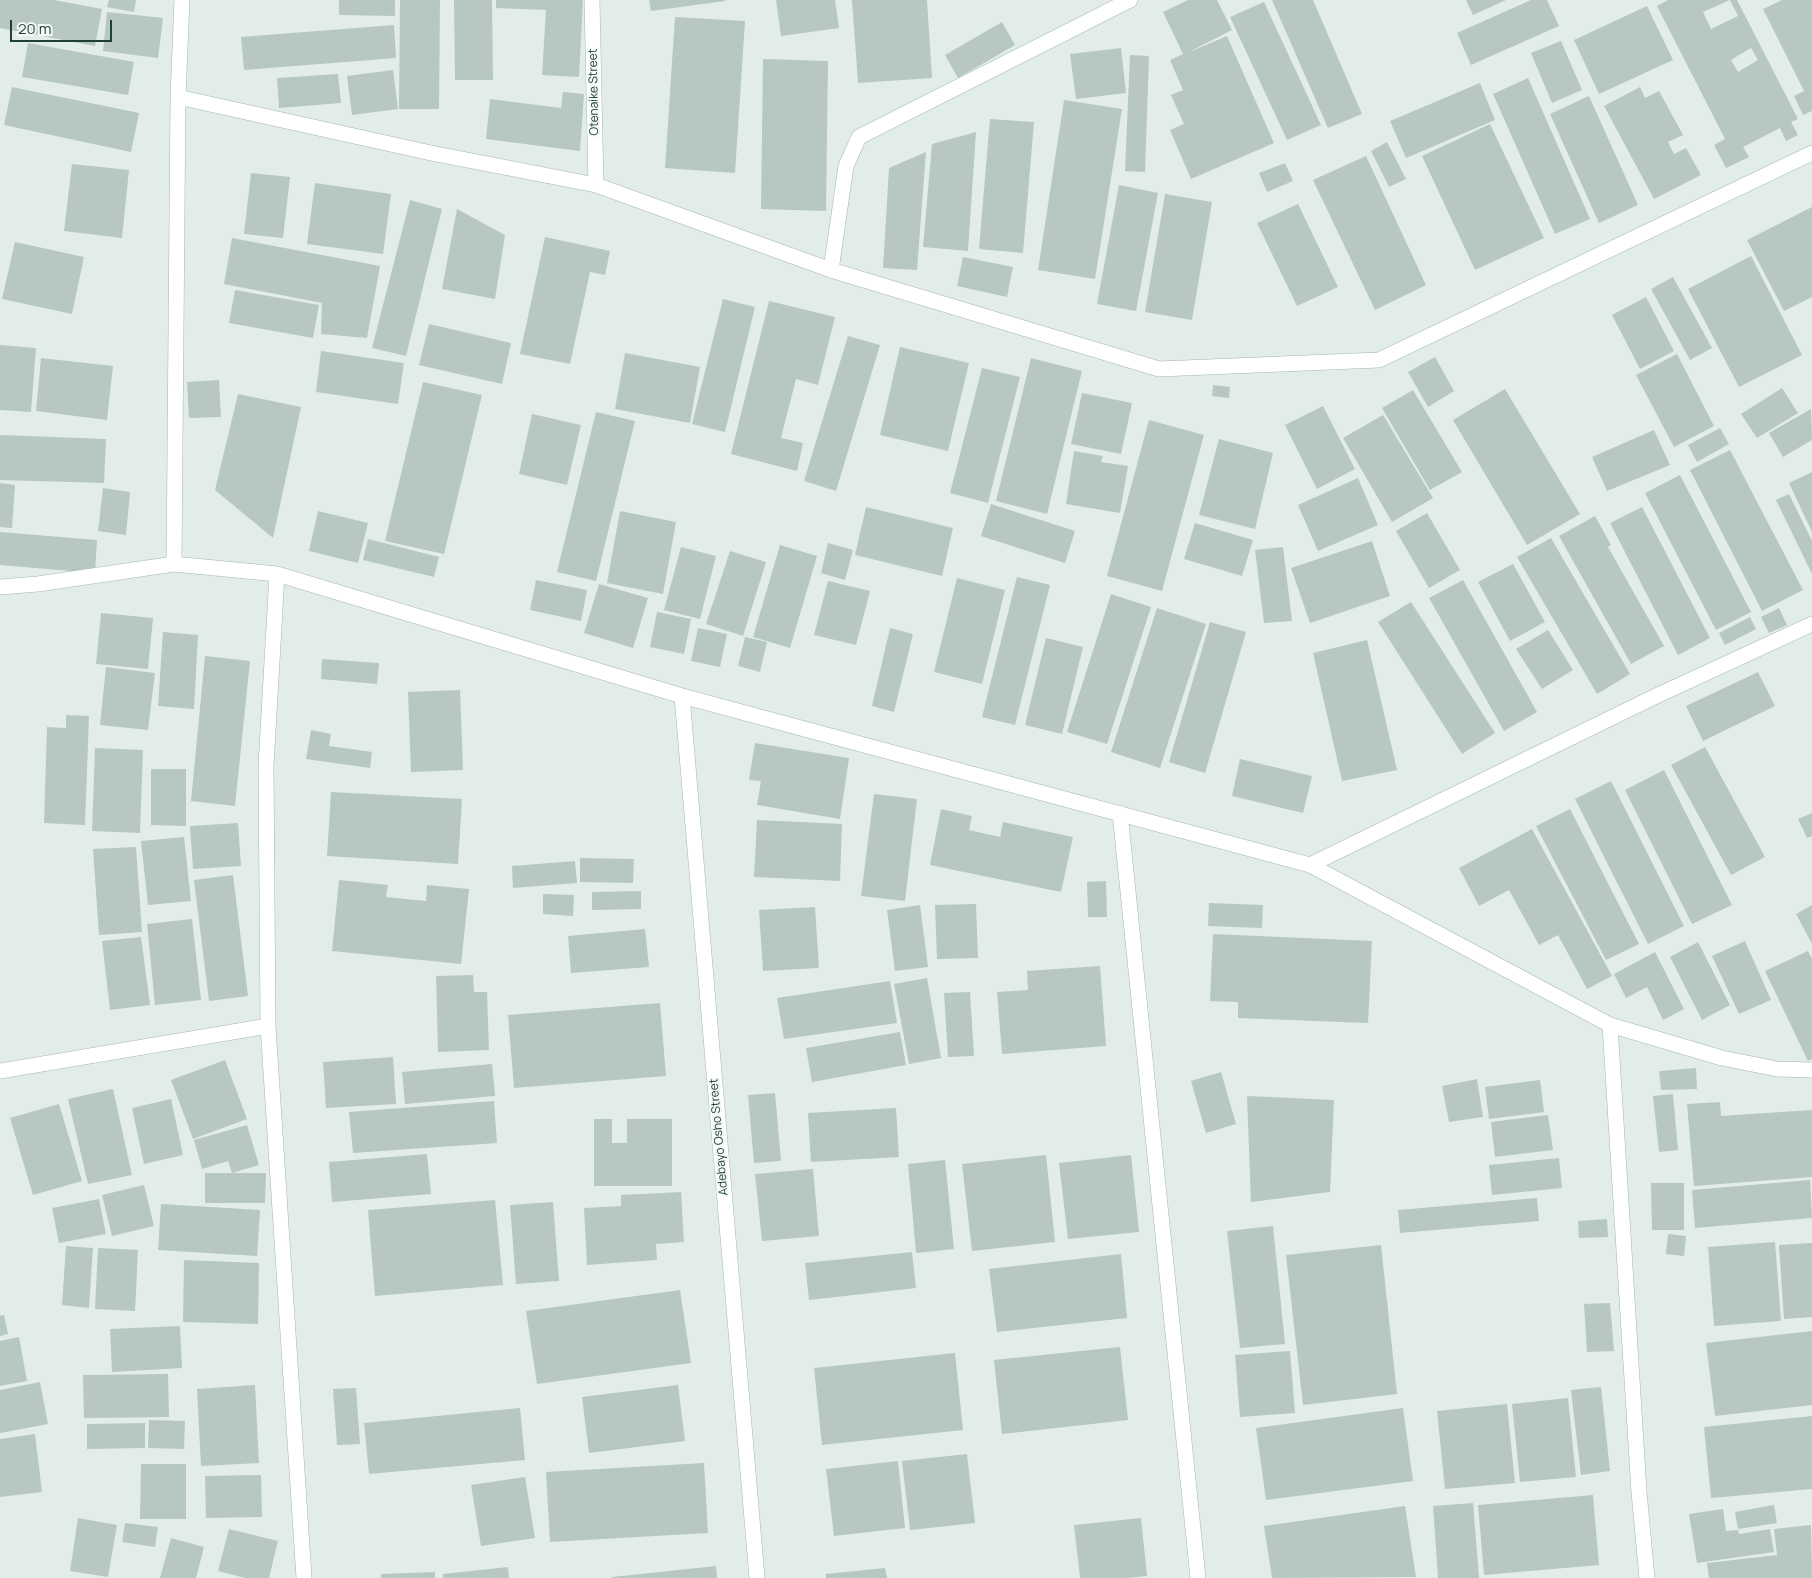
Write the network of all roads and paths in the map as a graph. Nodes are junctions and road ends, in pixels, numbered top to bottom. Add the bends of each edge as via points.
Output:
1 (182, 0) edge
2 (592, 0) edge
3 (1130, 0) edge
4 (178, 97) junction
5 (1812, 153) edge
6 (596, 185) junction
7 (831, 270) junction
8 (174, 564) junction
9 (277, 574) junction
10 (0, 587) edge
11 (1812, 624) edge
12 (682, 696) junction
13 (1120, 813) junction
14 (1310, 865) junction
15 (1610, 1025) junction
16 (268, 1026) junction
17 (1812, 1070) edge
18 (0, 1071) edge
19 (304, 1578) edge
20 (756, 1578) edge
21 (1198, 1578) edge
22 (1647, 1578) edge

1 - 4 street
2 - 6 street, Otenaike Street
3 - 7 street via 859,137 846,166
4 - 6 street via 431,153
4 - 8 street
5 - 7 street via 1379,360 1159,369
6 - 7 street
8 - 9 street
8 - 10 street
9 - 12 street
9 - 16 street via 266,766
11 - 14 street via 1654,697
12 - 13 street
12 - 20 street, Adebayo Osho Street
13 - 14 street
13 - 21 street
14 - 15 street
15 - 17 street via 1722,1058 1777,1069
15 - 22 street
16 - 18 street
16 - 19 street

